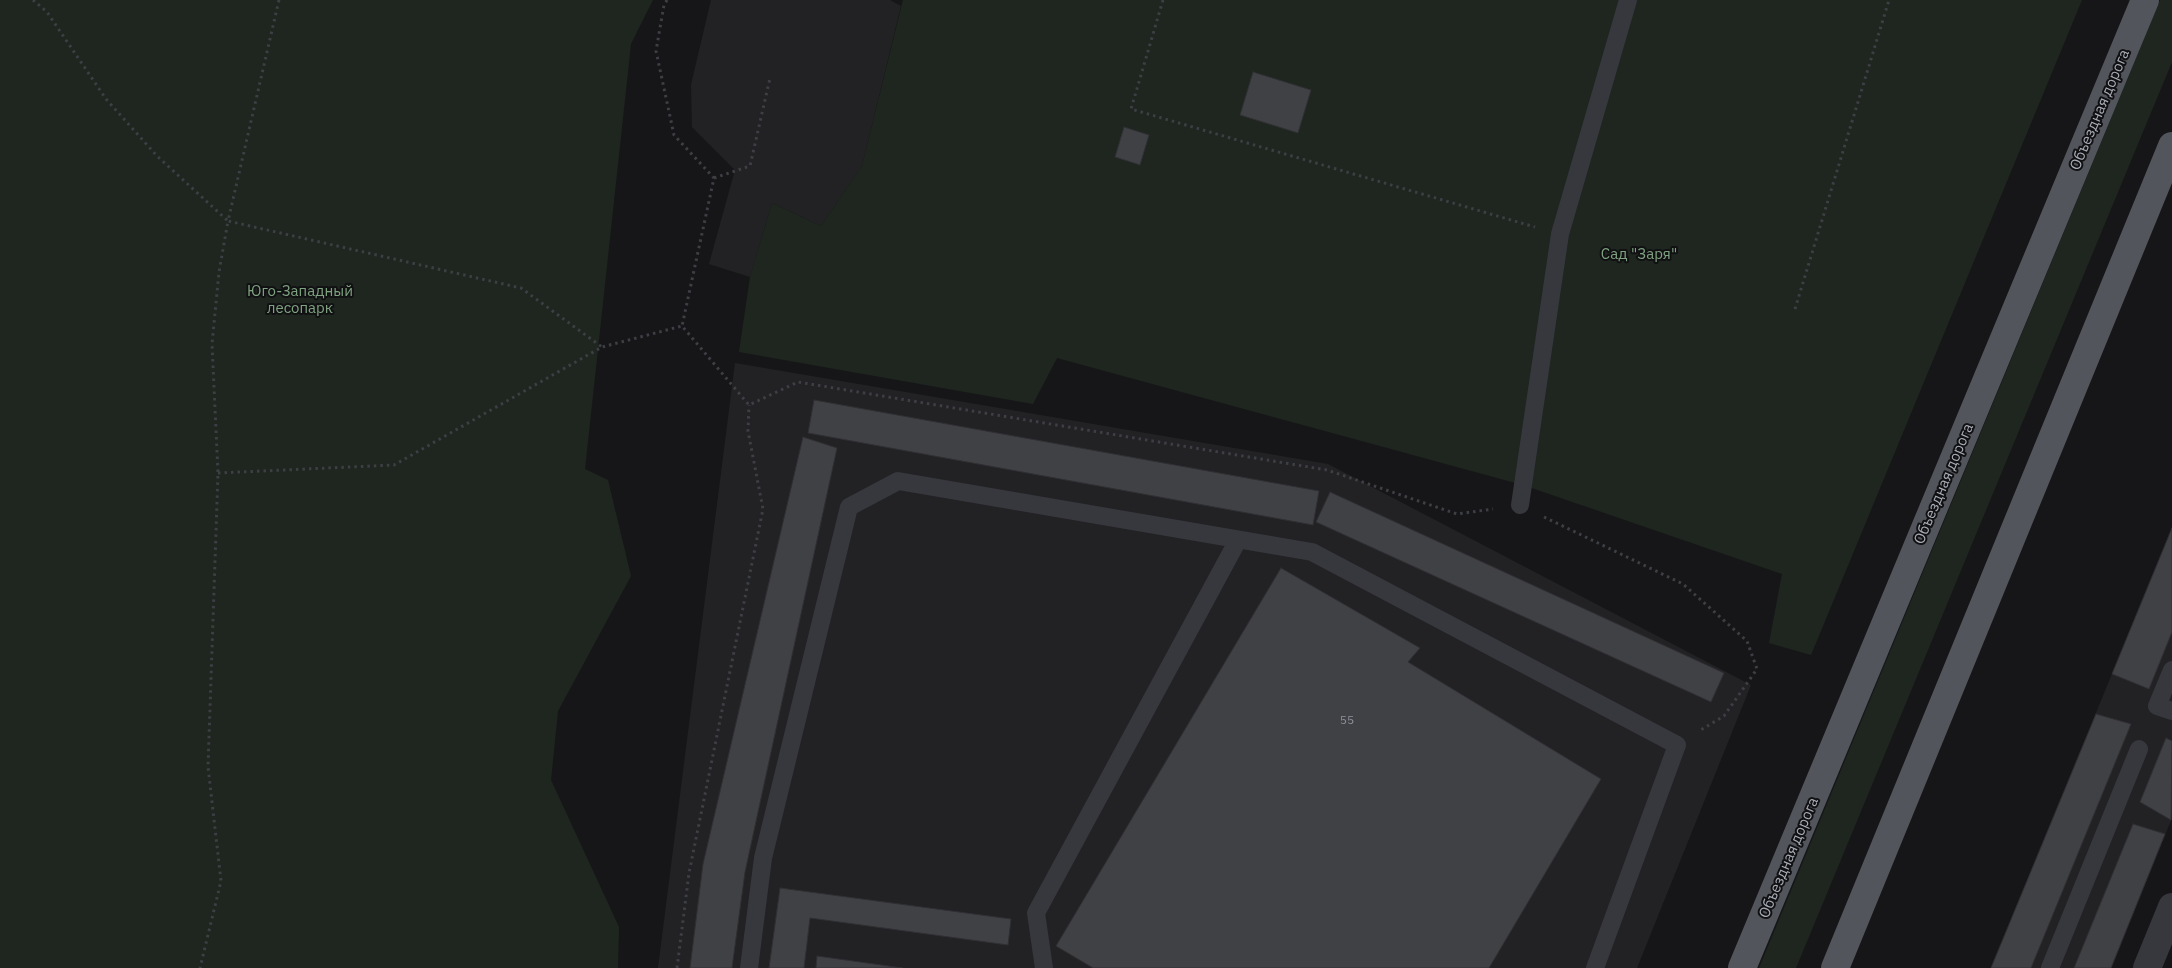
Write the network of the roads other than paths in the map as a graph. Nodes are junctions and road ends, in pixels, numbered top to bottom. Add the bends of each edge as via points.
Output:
1 (1628, 0) edge
2 (2145, 0) edge
3 (2172, 146) edge
4 (1520, 505) road end
5 (1238, 540) junction
6 (2172, 670) edge
7 (2172, 711) edge
8 (2140, 749) dead end
9 (2172, 907) edge
10 (749, 968) edge
11 (1044, 968) edge
12 (1595, 968) edge
13 (1742, 968) edge
14 (1835, 968) edge
15 (2050, 968) edge
16 (2147, 968) edge

1 - 4 lane via 1560,234
2 - 13 main road, Объездная дорога
3 - 14 main road
5 - 10 lane via 898,481 850,507 763,858
5 - 11 lane via 1036,913
5 - 12 lane via 1312,552 1677,744
6 - 7 lane via 2157,706
8 - 15 lane
9 - 16 street

